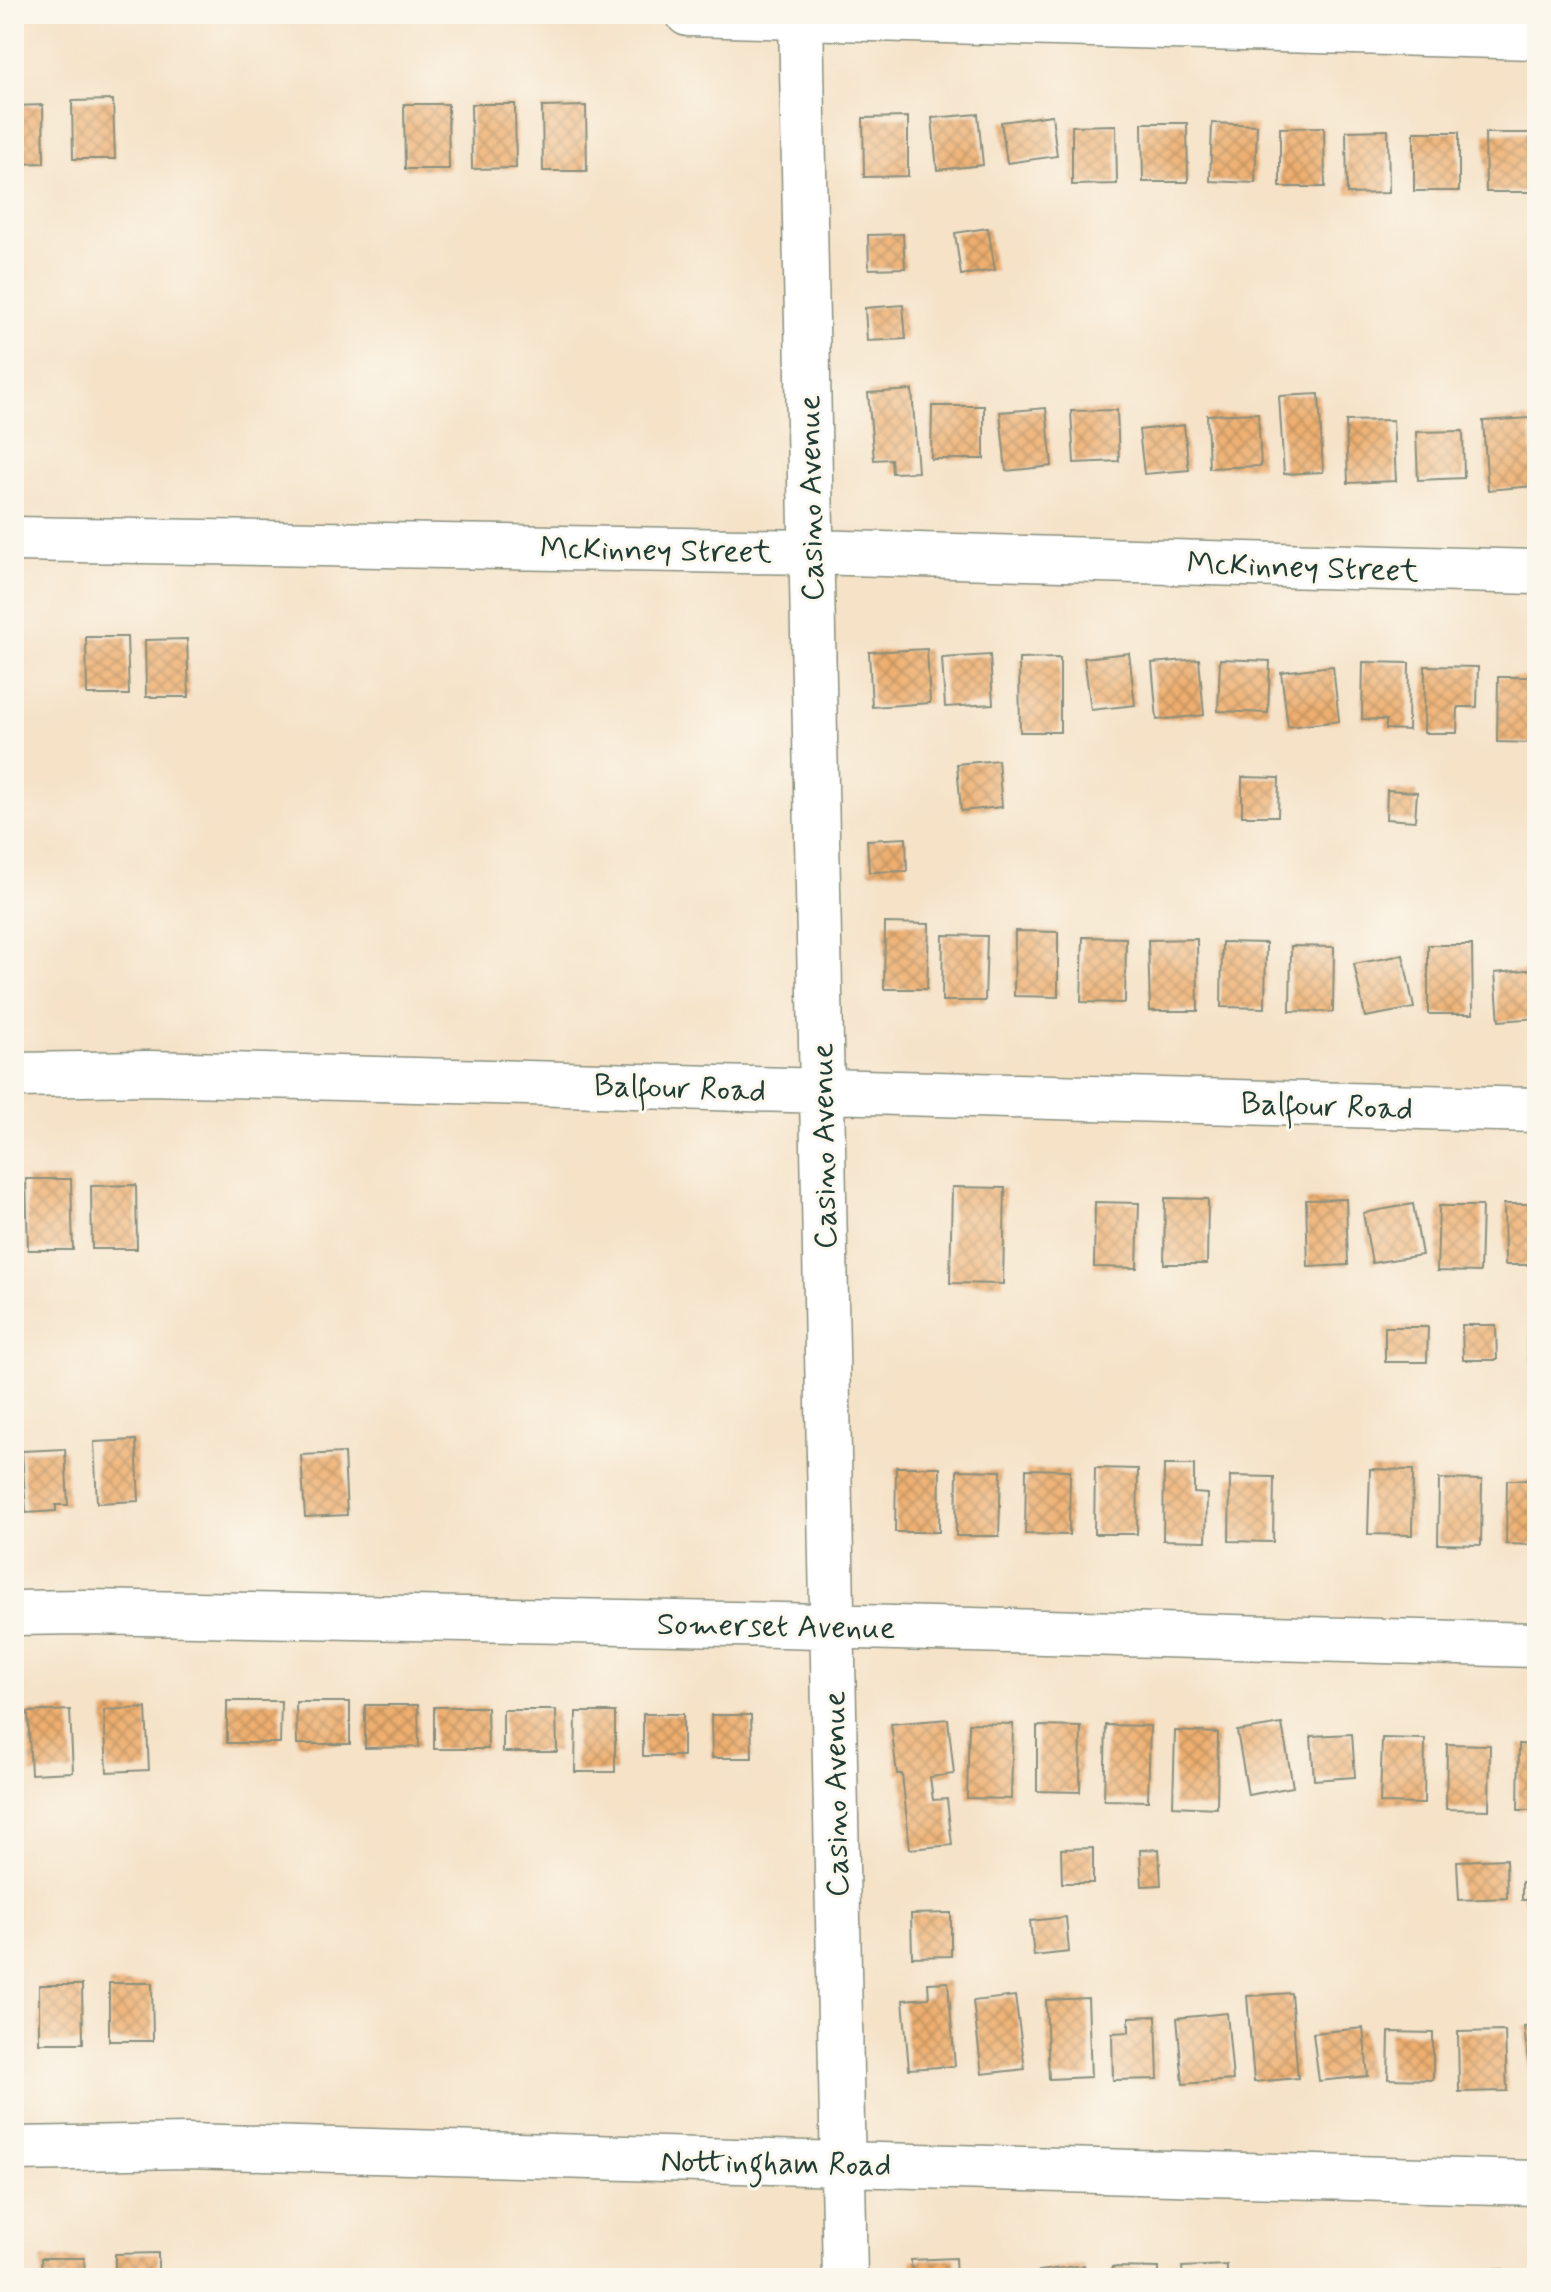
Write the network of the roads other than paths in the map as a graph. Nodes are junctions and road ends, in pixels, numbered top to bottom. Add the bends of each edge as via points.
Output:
1 (688, 14) edge
2 (801, 15) edge
3 (1537, 37) edge
4 (14, 539) edge
5 (811, 552) junction
6 (1537, 572) edge
7 (14, 1075) edge
8 (822, 1091) junction
9 (1537, 1110) edge
10 (14, 1613) edge
11 (832, 1626) junction
12 (1537, 1645) edge
13 (14, 2149) edge
14 (843, 2164) junction
15 (1537, 2183) edge
16 (845, 2278) edge

1 - 2 street
2 - 3 street
2 - 5 street, Casino Avenue
4 - 5 street, McKinney Street
5 - 6 street, McKinney Street
5 - 8 street, Casino Avenue
7 - 8 street, Balfour Road via 150,1073
8 - 9 street, Balfour Road
8 - 11 street, Casino Avenue
10 - 11 street, Somerset Avenue
11 - 12 street, Somerset Avenue
11 - 14 street, Casino Avenue
13 - 14 street, Nottingham Road via 187,2146
14 - 15 street, Nottingham Road
14 - 16 street, Casino Avenue

